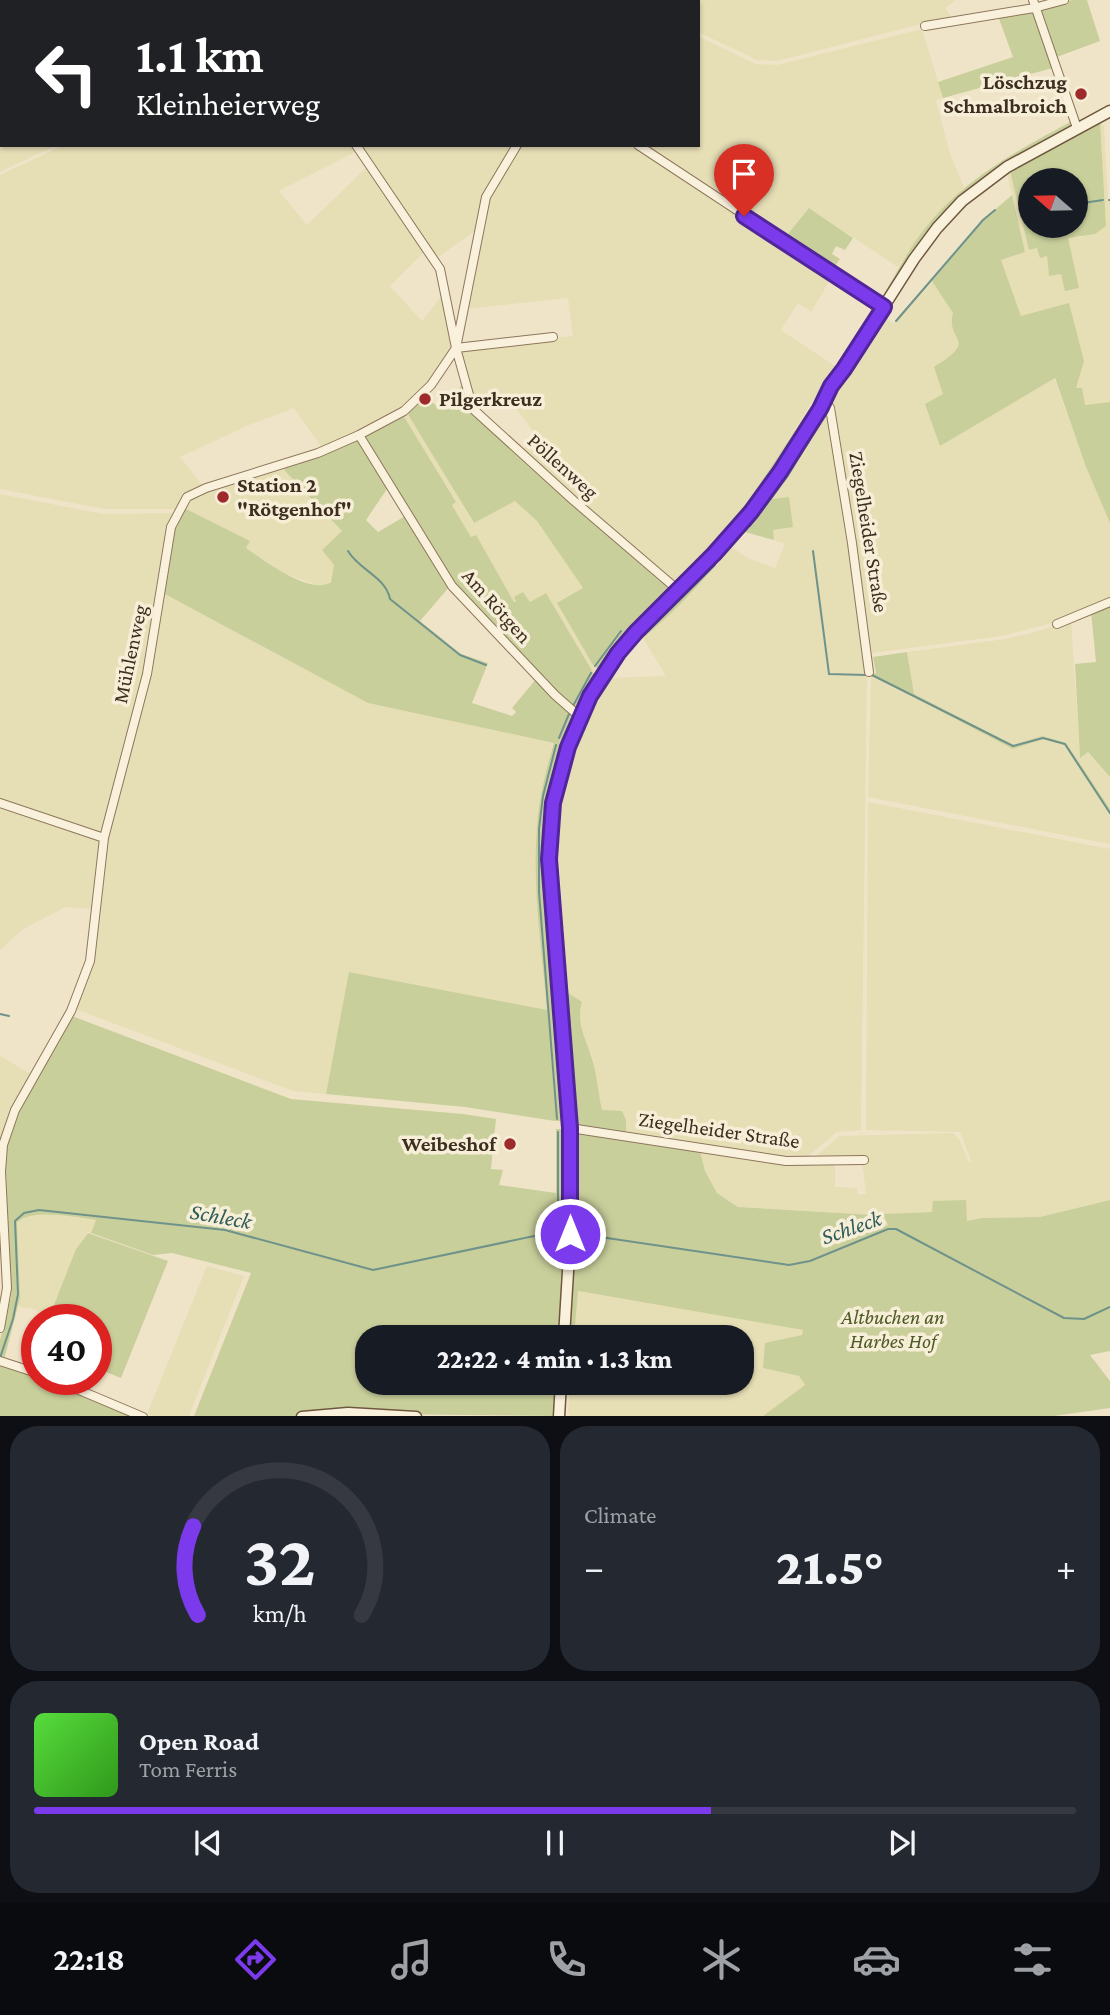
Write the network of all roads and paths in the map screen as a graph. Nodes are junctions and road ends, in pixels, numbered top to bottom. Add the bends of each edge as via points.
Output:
1 (1064, 0) edge
2 (1033, 4) edge
3 (925, 26) dead end
4 (1110, 111) edge
5 (1077, 128) junction
6 (357, 147) edge
7 (516, 147) edge
8 (641, 147) edge
9 (884, 307) junction
10 (553, 337) dead end
11 (456, 348) junction
12 (824, 400) junction
13 (359, 435) junction
14 (678, 590) junction
15 (1110, 601) edge
16 (1057, 624) dead end
17 (869, 672) dead end
18 (580, 717) junction
19 (0, 803) edge
20 (104, 838) junction
21 (570, 1128) junction
22 (864, 1160) dead end
23 (565, 1325) edge
24 (0, 1328) edge
25 (3, 1362) edge
26 (21, 1368) edge
27 (92, 1395) edge
28 (560, 1395) edge
29 (143, 1416) edge
30 (302, 1416) edge
31 (416, 1416) edge
32 (559, 1416) edge

1 - 2 street
2 - 3 street
2 - 5 street
4 - 5 street
5 - 9 street via 1007,167 962,201 926,241
6 - 11 street, Pöllenweg via 440,269
7 - 11 street, Mühlenweg via 486,197
8 - 9 street
9 - 12 street
10 - 11 street
11 - 13 street, Mühlenweg via 431,385 404,411
11 - 14 street, Pöllenweg via 473,409
12 - 14 street via 751,512
12 - 17 street, Ziegelheider Straße via 830,408
13 - 18 street, Am Rötgen via 452,586
13 - 20 street, Mühlenweg via 318,453 206,488 187,498 178,511 171,527 147,674
14 - 18 street via 618,653
15 - 16 street
18 - 21 street via 560,772 549,843
19 - 20 street
20 - 24 street, Mühlenweg via 90,961 71,1011 15,1110 3,1145 7,1288
21 - 22 street, Ziegelheider Straße via 786,1161
21 - 23 street
25 - 26 street
27 - 29 street
28 - 32 street
30 - 31 street

